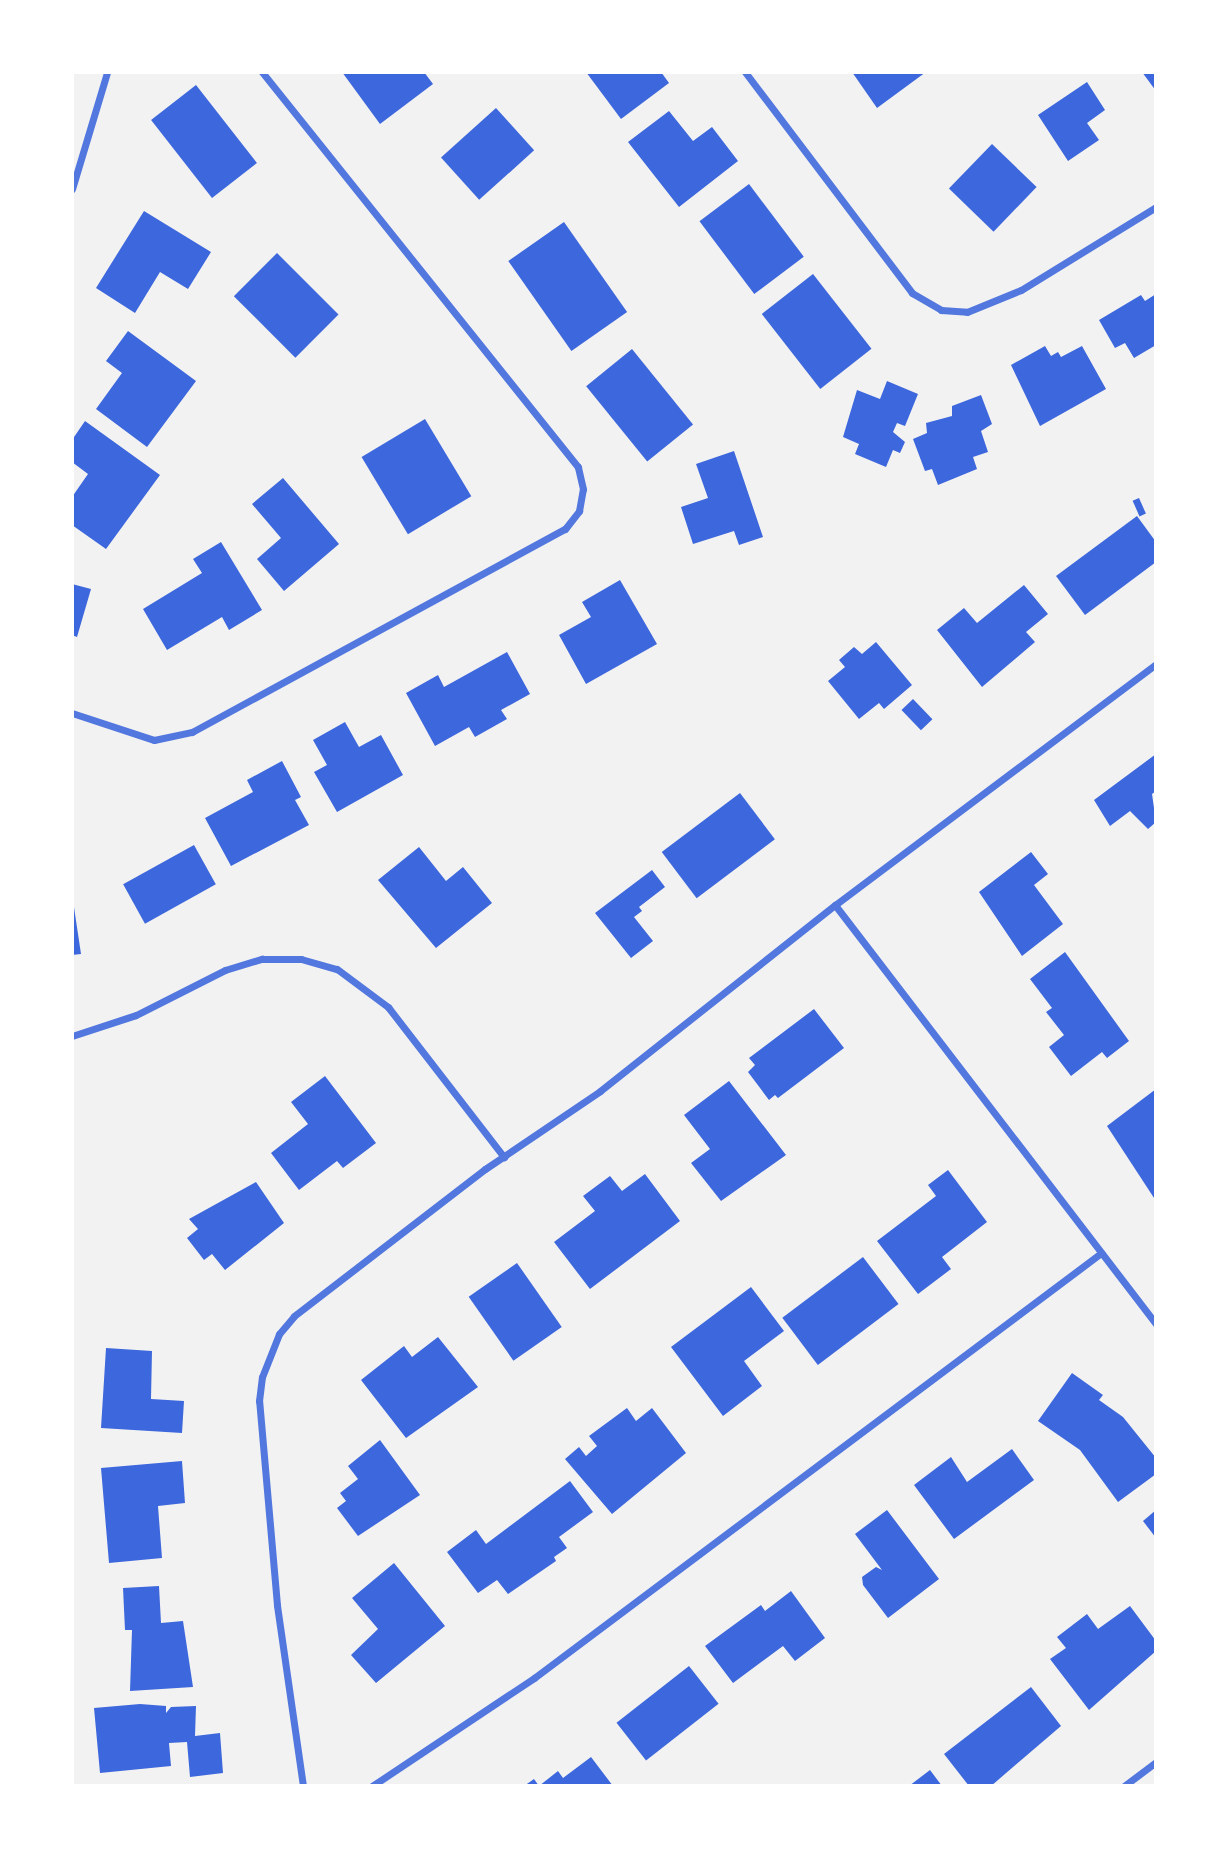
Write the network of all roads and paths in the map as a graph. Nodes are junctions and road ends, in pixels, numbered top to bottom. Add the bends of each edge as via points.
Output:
1 (107, 72) edge
2 (262, 72) edge
3 (745, 72) edge
4 (72, 189) edge
5 (1156, 207) edge
6 (1156, 664) edge
7 (72, 713) edge
8 (835, 905) junction
9 (72, 1037) edge
10 (504, 1157) junction
11 (1101, 1254) junction
12 (1156, 1324) edge
13 (1156, 1762) edge
14 (303, 1786) edge
15 (372, 1786) edge
16 (1124, 1786) edge

1 - 4 street
2 - 7 street via 578,467 583,489 579,511 565,529 192,732 154,740
3 - 5 street via 912,293 941,310 967,312 1021,290
6 - 8 street
8 - 10 street via 600,1091
8 - 11 street
9 - 10 street via 136,1015 225,970 262,959 301,959 337,969 388,1006
10 - 14 street via 294,1316 268,1355 259,1401 266,1502
11 - 12 street
11 - 15 street via 524,1685
13 - 16 street

